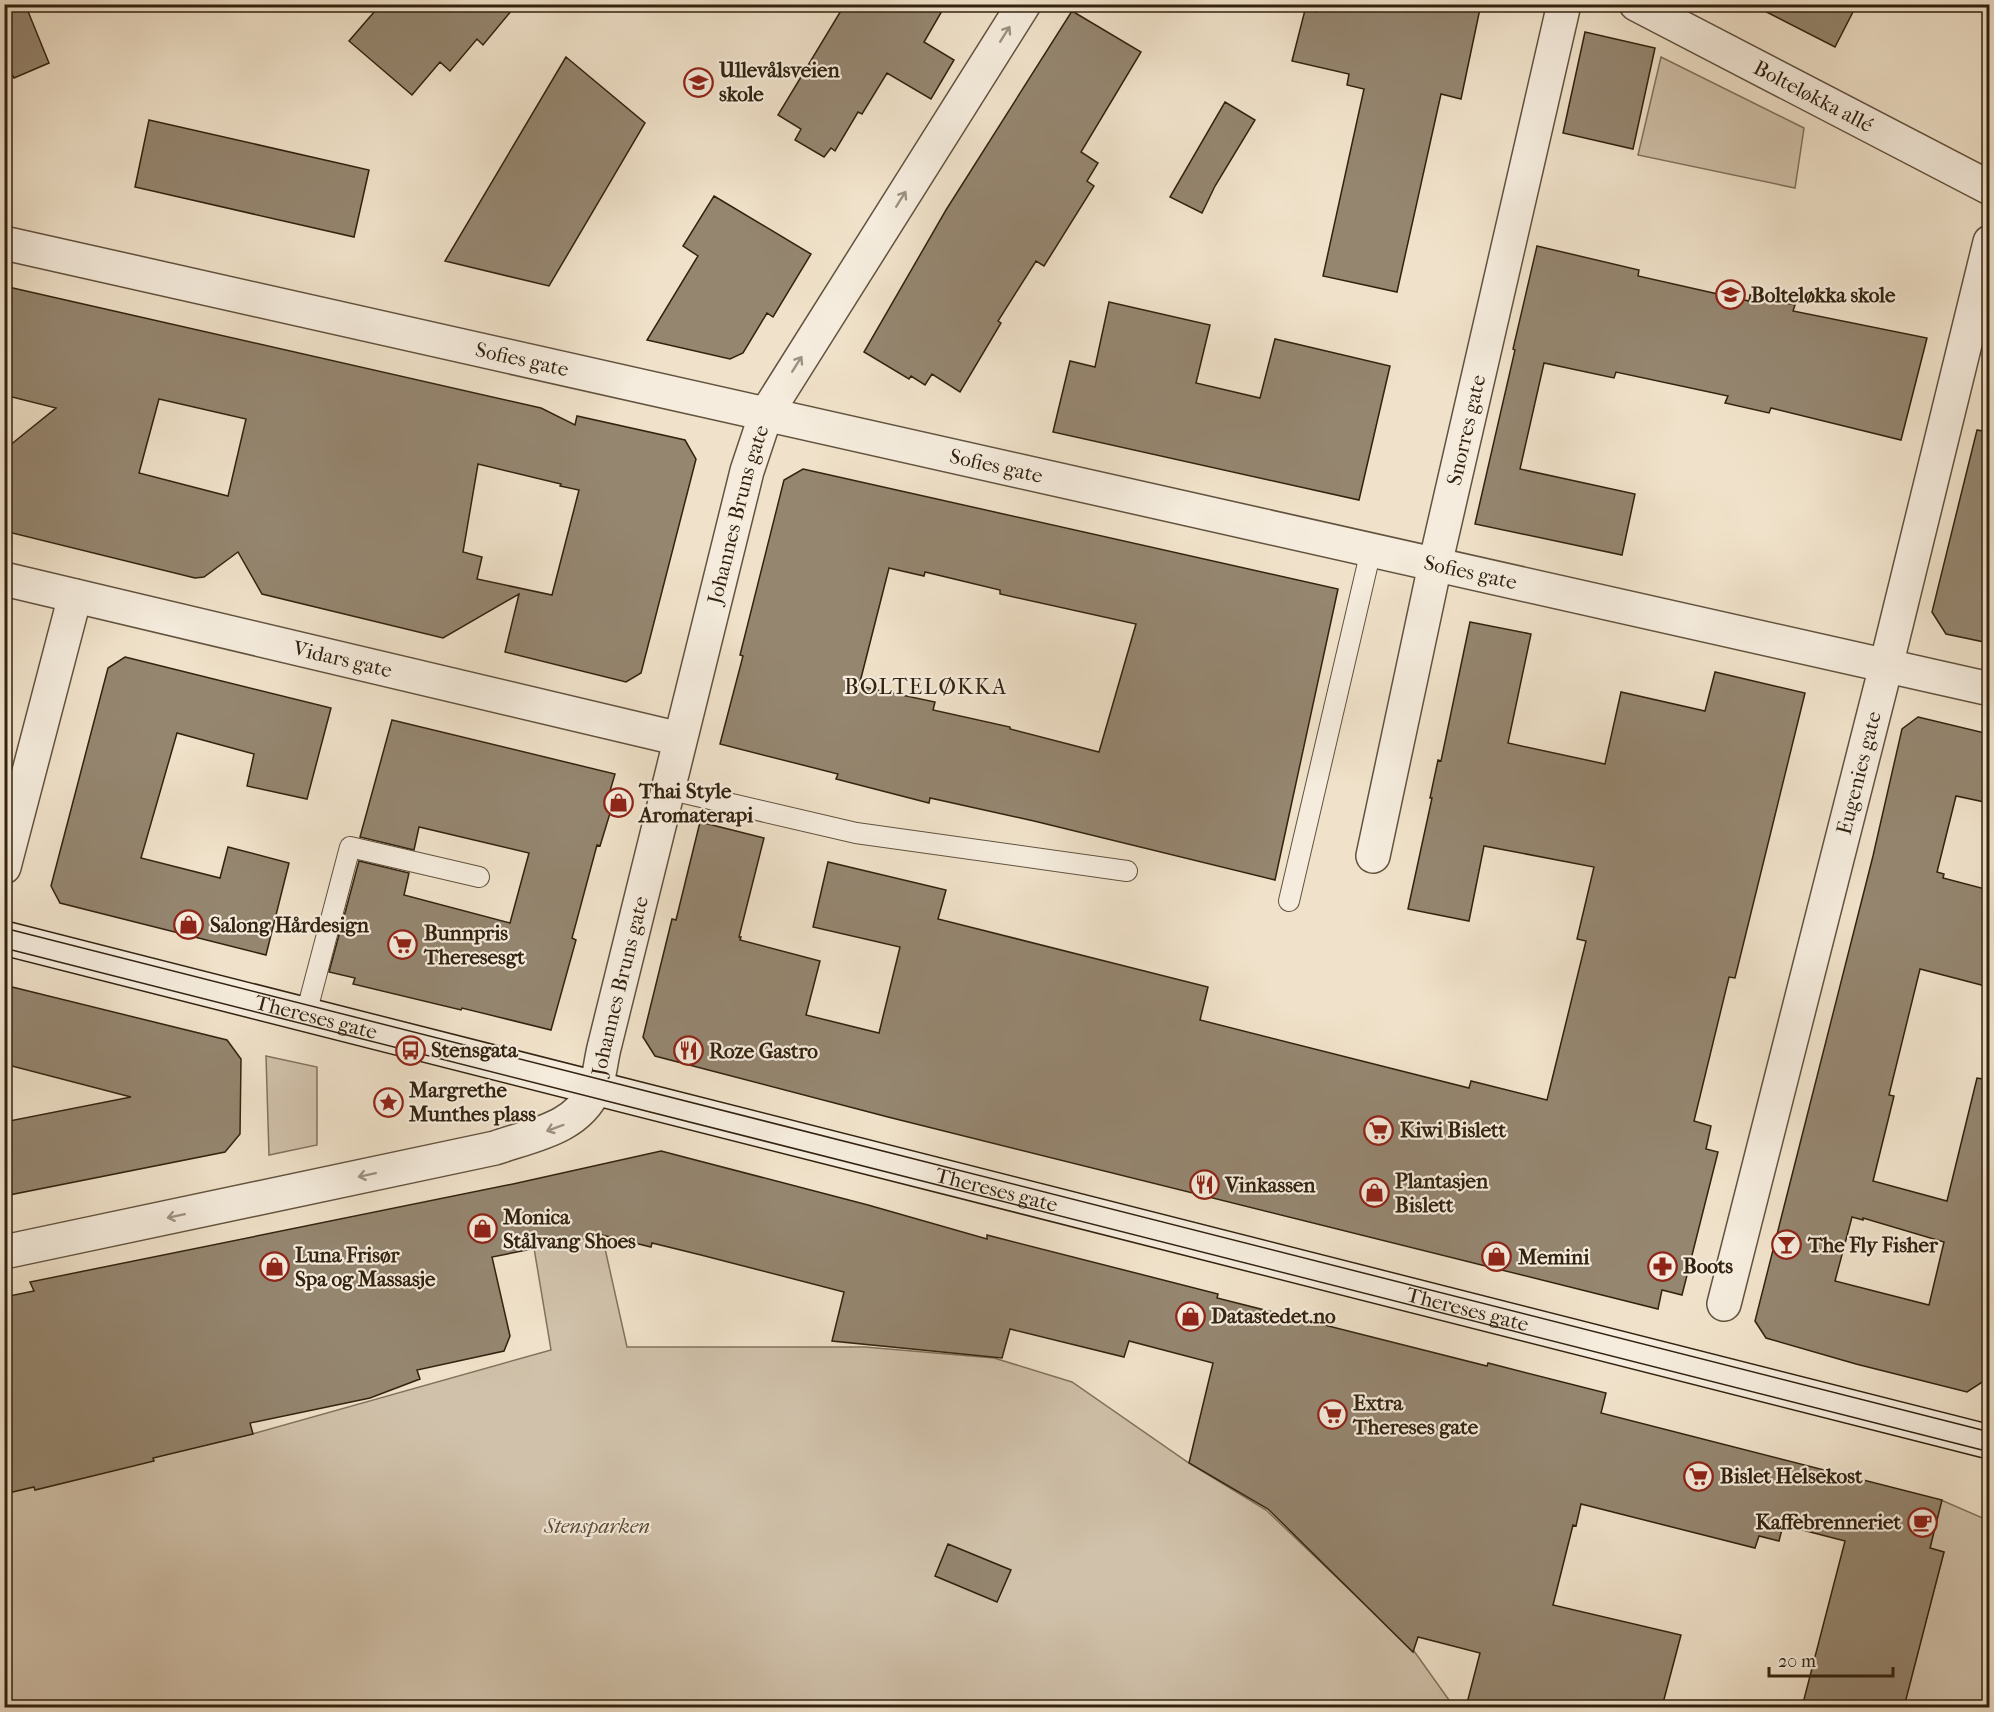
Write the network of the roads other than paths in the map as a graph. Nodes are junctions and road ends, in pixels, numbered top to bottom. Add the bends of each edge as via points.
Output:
1 (1024, 4) edge
2 (1564, 4) edge
3 (1636, 4) edge
4 (1989, 188) edge
5 (1989, 242) edge
6 (4, 243) edge
7 (766, 414) junction
8 (1371, 550) junction
9 (1435, 565) junction
10 (4, 579) edge
11 (75, 596) junction
12 (1886, 666) junction
13 (1989, 689) edge
14 (680, 739) junction
15 (667, 789) junction
16 (1373, 856) dead end
17 (4, 867) edge
18 (1127, 871) dead end
19 (479, 877) dead end
20 (1289, 901) dead end
21 (4, 938) edge
22 (306, 1014) junction
23 (596, 1088) junction
24 (4, 1252) edge
25 (1724, 1304) dead end
26 (1989, 1442) edge

7 -> 1 street, Johannes Bruns gate
2 - 9 street, Snorres gate
3 - 4 street, Bolteløkka allé
5 - 12 street, Eugenies gate
6 - 7 street, Sofies gate
7 - 8 street, Sofies gate
7 - 14 street, Johannes Bruns gate via 747,471
8 - 9 street, Sofies gate
8 - 20 lane
9 - 12 street, Sofies gate
9 - 16 street, Snorres gate
10 - 11 street, Vidars gate
11 - 14 street, Vidars gate
11 - 17 street
12 - 13 street, Sofies gate
12 - 25 street, Eugenies gate
14 - 15 street, Johannes Bruns gate
15 - 18 lane via 856,833
15 - 23 street, Johannes Bruns gate
19 - 22 lane via 350,847
21 - 22 street, Thereses gate
22 - 23 street, Thereses gate
23 -> 24 street via 584,1108 566,1124 495,1148
23 - 26 street, Thereses gate

